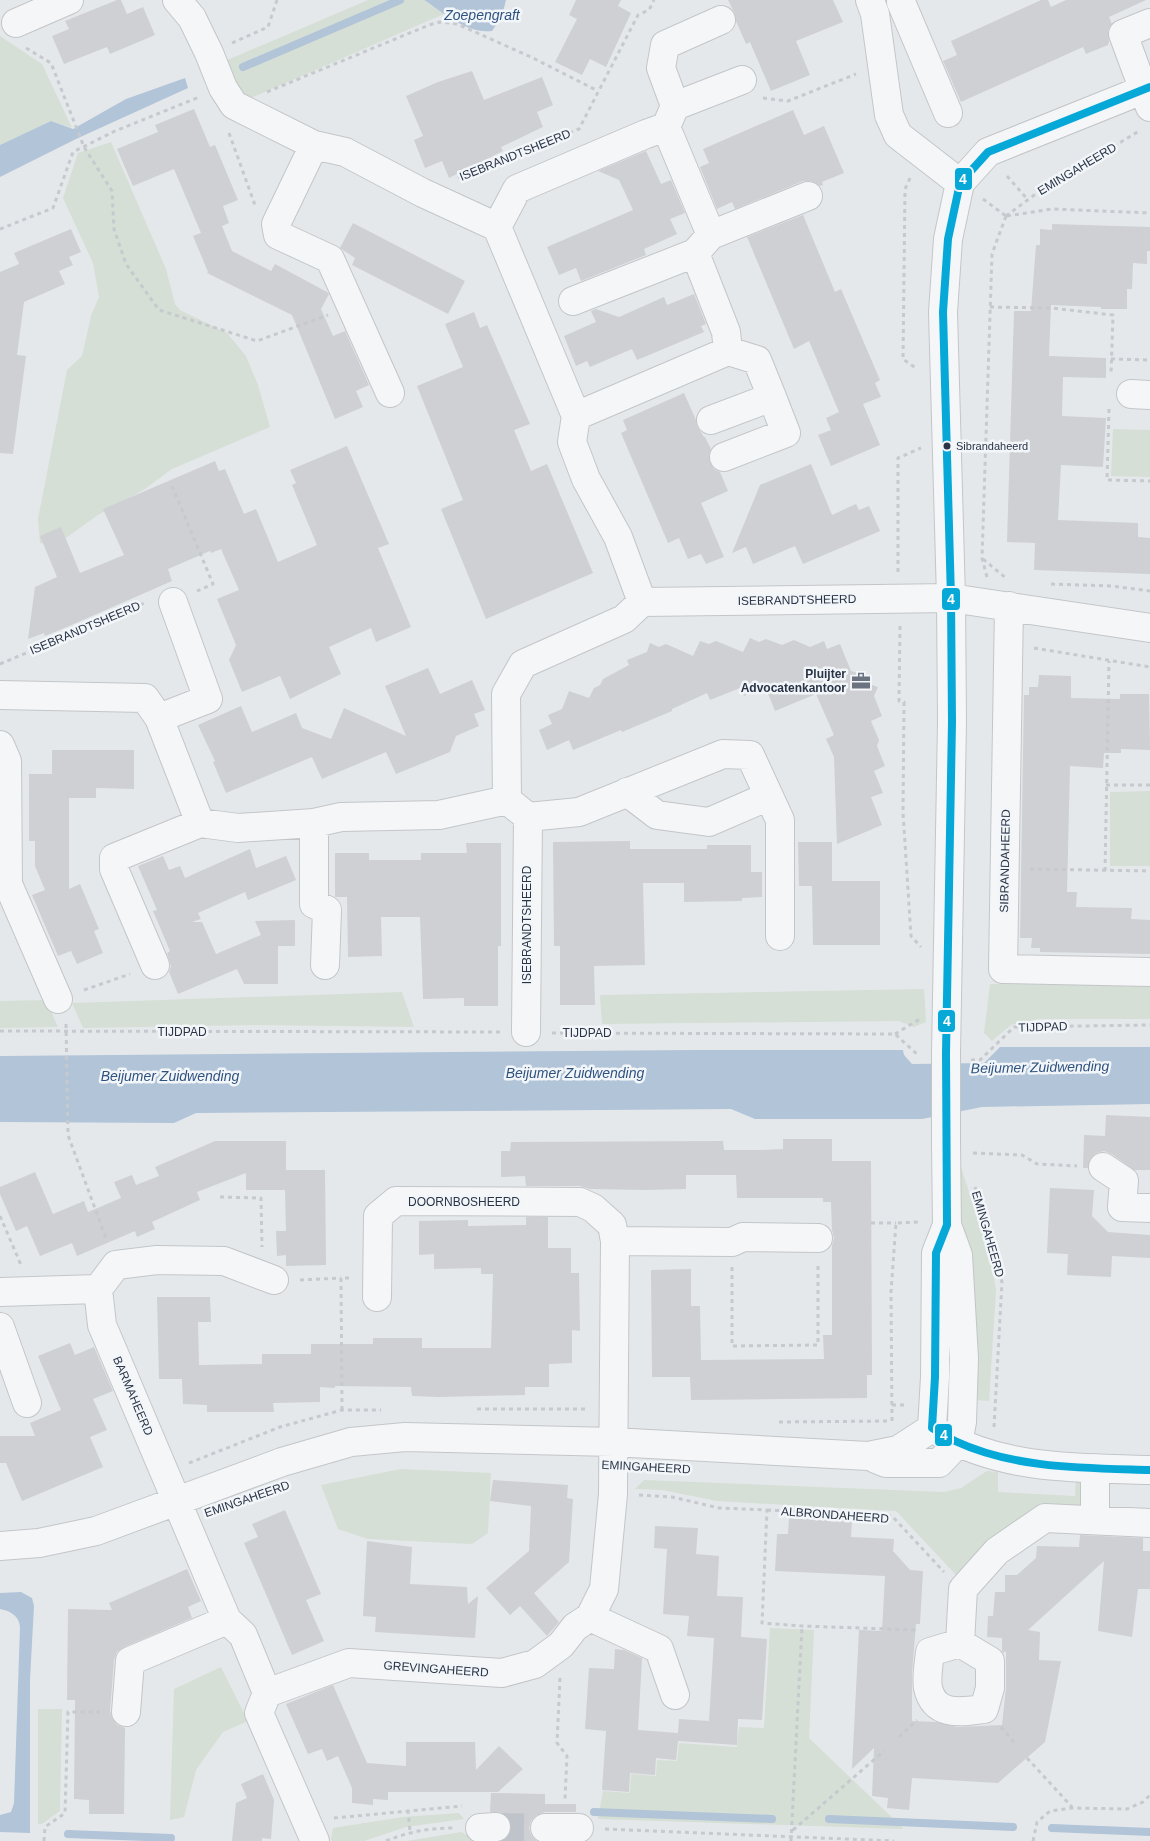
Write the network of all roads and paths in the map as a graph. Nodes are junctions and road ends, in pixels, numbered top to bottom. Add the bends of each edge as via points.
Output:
1 (69, 0) edge
2 (177, 0) edge
3 (277, 0) edge
4 (654, 0) edge
5 (903, 1) edge
6 (872, 7) edge
7 (722, 20) dead end
8 (1150, 23) edge
9 (20, 34) joint
10 (209, 53) junction
11 (882, 63) junction
12 (742, 80) joint
13 (598, 90) junction
14 (228, 96) junction
15 (1146, 103) edge
16 (948, 112) dead end
17 (671, 116) junction
18 (314, 145) junction
19 (84, 147) junction
20 (912, 173) dead end
21 (1007, 176) dead end
22 (960, 183) junction
23 (423, 192) junction
24 (808, 196) dead end
25 (1028, 200) junction
26 (1150, 213) edge
27 (1006, 216) junction
28 (497, 227) junction
29 (0, 229) edge
30 (278, 235) junction
31 (703, 244) junction
32 (573, 301) dead end
33 (352, 306) junction
34 (990, 307) junction
35 (728, 351) junction
36 (1111, 359) junction
37 (1150, 360) edge
38 (917, 369) dead end
39 (1110, 377) dead end
40 (390, 393) dead end
41 (772, 397) junction
42 (1130, 398) edge
43 (576, 416) junction
44 (711, 420) dead end
45 (922, 448) dead end
46 (724, 457) dead end
47 (1150, 481) edge
48 (172, 486) dead end
49 (982, 558) junction
50 (171, 597) junction
51 (951, 598) junction
52 (1005, 598) junction
53 (899, 599) junction
54 (642, 602) junction
55 (1150, 628) edge
56 (1009, 644) junction
57 (1108, 661) junction
58 (0, 664) edge
59 (1150, 667) edge
60 (0, 695) edge
61 (159, 718) junction
62 (0, 746) edge
63 (1106, 785) junction
64 (1150, 786) edge
65 (628, 792) junction
66 (769, 796) junction
67 (507, 800) junction
68 (528, 817) junction
69 (200, 823) junction
70 (314, 823) junction
71 (1004, 868) junction
72 (1105, 871) junction
73 (1150, 871) edge
74 (780, 936) dead end
75 (922, 948) dead end
76 (325, 965) dead end
77 (155, 966) joint
78 (1150, 972) edge
79 (58, 998) joint
80 (924, 1016) dead end
81 (1150, 1025) edge
82 (0, 1031) edge
83 (66, 1032) junction
84 (526, 1032) junction
85 (895, 1034) junction
86 (944, 1058) junction
87 (955, 1149) junction
88 (1103, 1167) joint
89 (973, 1181) dead end
90 (220, 1197) dead end
91 (1150, 1208) edge
92 (0, 1216) edge
93 (896, 1223) junction
94 (935, 1223) junction
95 (871, 1224) dead end
96 (818, 1238) joint
97 (615, 1241) junction
98 (732, 1242) junction
99 (116, 1265) junction
100 (268, 1278) junction
101 (342, 1278) junction
102 (377, 1287) joint
103 (98, 1289) junction
104 (32, 1291) junction
105 (0, 1292) edge
106 (0, 1328) edge
107 (27, 1403) dead end
108 (342, 1410) dead end
109 (892, 1421) dead end
110 (932, 1428) junction
111 (613, 1442) junction
112 (958, 1443) junction
113 (985, 1453) junction
114 (868, 1456) junction
115 (1095, 1468) junction
116 (1150, 1470) edge
117 (613, 1494) junction
118 (178, 1500) junction
119 (767, 1510) junction
120 (1095, 1520) junction
121 (1150, 1523) edge
122 (0, 1546) edge
123 (963, 1589) junction
124 (590, 1616) junction
125 (227, 1620) junction
126 (802, 1626) junction
127 (960, 1643) junction
128 (561, 1645) junction
129 (930, 1652) junction
130 (267, 1693) junction
131 (674, 1695) dead end
132 (126, 1712) joint
133 (884, 1751) dead end
134 (1027, 1758) dead end
135 (1150, 1795) edge
136 (1072, 1808) junction
137 (408, 1810) junction
138 (545, 1828) tunnel mouth
139 (579, 1828) junction
140 (311, 1831) edge
141 (793, 1831) junction
142 (410, 1832) junction
143 (404, 1834) junction
144 (792, 1839) edge
145 (44, 1841) edge
146 (386, 1841) edge
147 (405, 1841) edge
148 (894, 1841) edge
149 (1033, 1841) edge

1 - 9 street
2 - 10 street via 192,18
3 - 10 path via 268,27
4 - 13 path, ISEBRANDTSHEERD via 649,10 638,15
5 - 6 street
5 - 16 street
6 - 11 street
7 - 17 street via 665,45 661,68
8 - 15 street via 1123,34
9 - 19 path via 51,63
10 - 14 street
11 - 12 path via 788,101 763,98
11 - 22 street via 889,115 898,135
12 - 17 street
13 - 14 path via 457,24 440,22
13 - 23 path, ISEBRANDTSHEERD via 579,129
14 - 18 street
14 - 19 path via 115,131
14 - 30 path via 221,111 263,226
15 - 22 street via 988,152
15 - 25 path, EMINGAHEERD
17 - 28 street via 646,134 517,189
17 - 31 street
18 - 23 street via 345,152
18 - 30 street via 276,224
19 - 29 path via 73,152 53,208
19 - 33 path via 112,192 114,229 126,264 159,310 258,341
20 - 38 path via 905,189 903,359
21 - 25 path
22 - 51 street via 948,239 943,312
23 - 28 street
24 - 31 street
25 - 27 path, EMINGAHEERD
26 - 27 path via 1052,209
27 - 34 path via 992,254
28 - 43 street
30 - 33 street via 330,259
31 - 32 street
31 - 35 street
33 - 40 street
34 - 36 path via 1051,308 1113,315
34 - 49 path
35 - 41 street via 758,360
35 - 43 street
36 - 37 path
36 - 39 path
41 - 44 street
41 - 46 street via 786,433
42 - 47 path via 1107,480
43 - 54 street via 572,442 586,479 618,537
45 - 53 path via 898,458
48 - 50 path, ISEBRANDTSHEERD via 213,584
49 - 52 path
49 - 52 path
50 - 58 path, ISEBRANDTSHEERD
50 - 61 street via 208,699
51 - 52 street
51 - 53 street, ISEBRANDTSHEERD
51 - 86 street via 952,722
52 - 55 street
52 - 56 street, SIBRANDAHEERD
53 - 54 street, ISEBRANDTSHEERD
53 - 75 path via 899,701 904,702 903,812 911,936
54 - 67 street via 624,619 523,664 506,694
56 - 57 path
56 - 71 street, SIBRANDAHEERD
57 - 59 path
57 - 63 path
60 - 61 street via 145,698
61 - 69 street
62 - 79 street via 7,761 8,884
63 - 64 path
63 - 72 path
65 - 66 street via 656,815 709,822
65 - 66 street via 723,754 750,755
65 - 68 street via 580,812
66 - 74 street via 780,820
67 - 68 street
67 - 70 street via 439,815 341,817
68 - 84 street, ISEBRANDTSHEERD
69 - 70 street via 238,828
69 - 77 street via 114,858 114,870
70 - 76 street via 314,904 327,910
71 - 72 path
71 - 78 street, SIBRANDAHEERD via 1003,969
72 - 73 path
77 - 79 path
80 - 85 path
81 - 86 path, TIJDPAD via 1014,1027 980,1060
82 - 83 path, TIJDPAD
83 - 84 path, TIJDPAD
83 - 99 path via 68,1135
84 - 85 path, TIJDPAD
85 - 86 path
86 - 87 street, bridge
87 - 88 path via 1022,1155 1037,1164
87 - 94 street
88 - 91 street via 1124,1181 1122,1207
89 - 113 path, EMINGAHEERD via 1002,1282 995,1422
90 - 100 path via 261,1198
92 - 104 path
93 - 94 path
93 - 95 path
93 - 109 path via 891,1292
94 - 110 street
94 - 112 street via 958,1255 964,1358 962,1422
96 - 98 street via 743,1237
96 - 98 path via 818,1345 732,1346
97 - 98 street
97 - 102 street, DOORNBOSHEERD via 612,1225 593,1208 580,1202 396,1201 378,1216
97 - 111 street, DOORNBOSHEERD
99 - 100 street via 157,1260 224,1262
99 - 103 street
100 - 101 path
101 - 102 path
101 - 108 path
103 - 104 street
103 - 118 street, BARMAHEERD via 102,1325
104 - 105 street
106 - 107 street
110 - 112 street
110 - 114 street, EMINGAHEERD via 898,1450
111 - 114 street, EMINGAHEERD
111 - 117 street, GREVINGAHEERD
111 - 118 street, EMINGAHEERD via 405,1437 351,1442 282,1462
112 - 113 street
112 - 114 street, EMINGAHEERD via 939,1463 886,1463
113 - 115 street via 1024,1463
115 - 116 street
115 - 120 street
117 - 119 path, ALBRONDAHEERD via 672,1497 719,1508
117 - 124 street, GREVINGAHEERD via 604,1589
118 - 122 street, EMINGAHEERD via 96,1531 39,1543
118 - 125 street
119 - 123 path, ALBRONDAHEERD via 892,1516 940,1569
119 - 126 path via 762,1623
120 - 121 street
120 - 123 street via 1045,1518 997,1551
123 - 127 street
124 - 128 street, GREVINGAHEERD
124 - 131 street via 659,1648
125 - 130 street via 243,1635
125 - 132 street via 130,1661
126 - 129 path via 924,1630
126 - 141 path
127 - 129 street
127 - 129 street via 990,1661 990,1688 984,1709 946,1711 935,1703 928,1687
128 - 130 street, GREVINGAHEERD via 535,1664 502,1673 349,1663
128 - 139 path via 557,1744 567,1756 565,1799 580,1800
130 - 140 street via 259,1713
132 - 145 path via 68,1712 64,1813 45,1827
133 - 141 path
134 - 136 path
135 - 136 path via 1127,1809
136 - 149 path via 1050,1811 1036,1822
137 - 140 path
137 - 142 path
137 - 142 path via 466,1806 488,1828 439,1828
138 - 139 street
139 - 144 path
141 - 144 path
142 - 143 path
143 - 146 path
143 - 147 path
144 - 148 path

